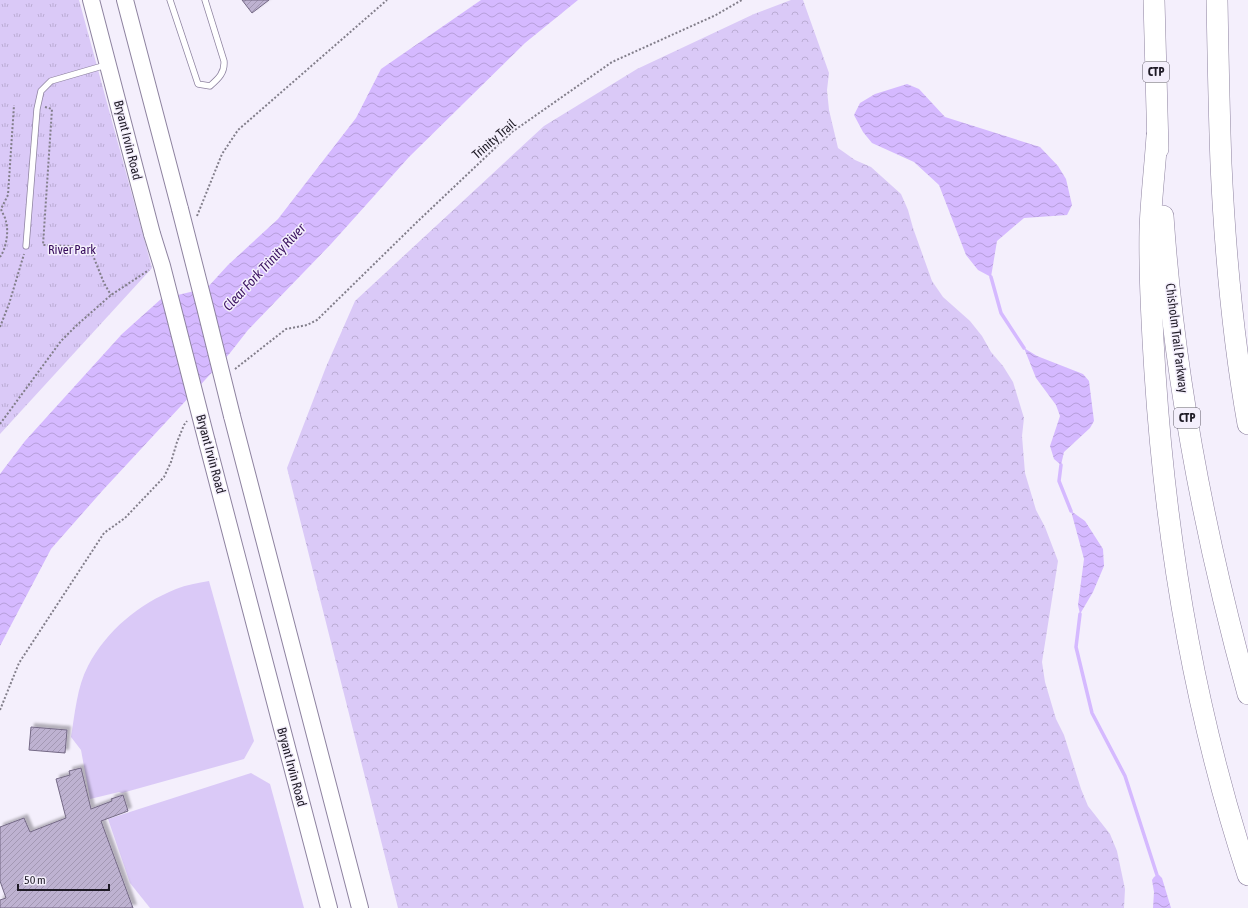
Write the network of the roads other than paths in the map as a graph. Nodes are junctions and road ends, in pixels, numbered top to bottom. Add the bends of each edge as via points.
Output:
1 (91, 0) edge
2 (125, 0) edge
3 (170, 0) edge
4 (205, 0) edge
5 (1217, 0) edge
6 (1154, 4) edge
7 (109, 64) junction
8 (1158, 136) junction
9 (26, 246) road end
10 (1245, 403) edge
11 (1248, 424) edge
12 (1248, 694) edge
13 (1248, 875) edge
14 (329, 908) edge
15 (360, 908) edge

1 - 7 main road, Bryant Irvin Road
2 - 15 main road, bridge
3 - 4 lane via 198,84 210,86 225,68
5 - 10 highway via 1221,164 1226,242
6 - 8 highway, Chisholm Trail Parkway / CTP
7 - 9 lane via 51,80 41,91
7 - 14 main road, Bryant Irvin Road, bridge
8 - 12 highway, Chisholm Trail Parkway / CTP via 1172,313 1191,438 1205,516
8 - 13 highway via 1150,230 1157,399 1166,493 1181,596 1206,729 1226,807
10 - 11 highway

